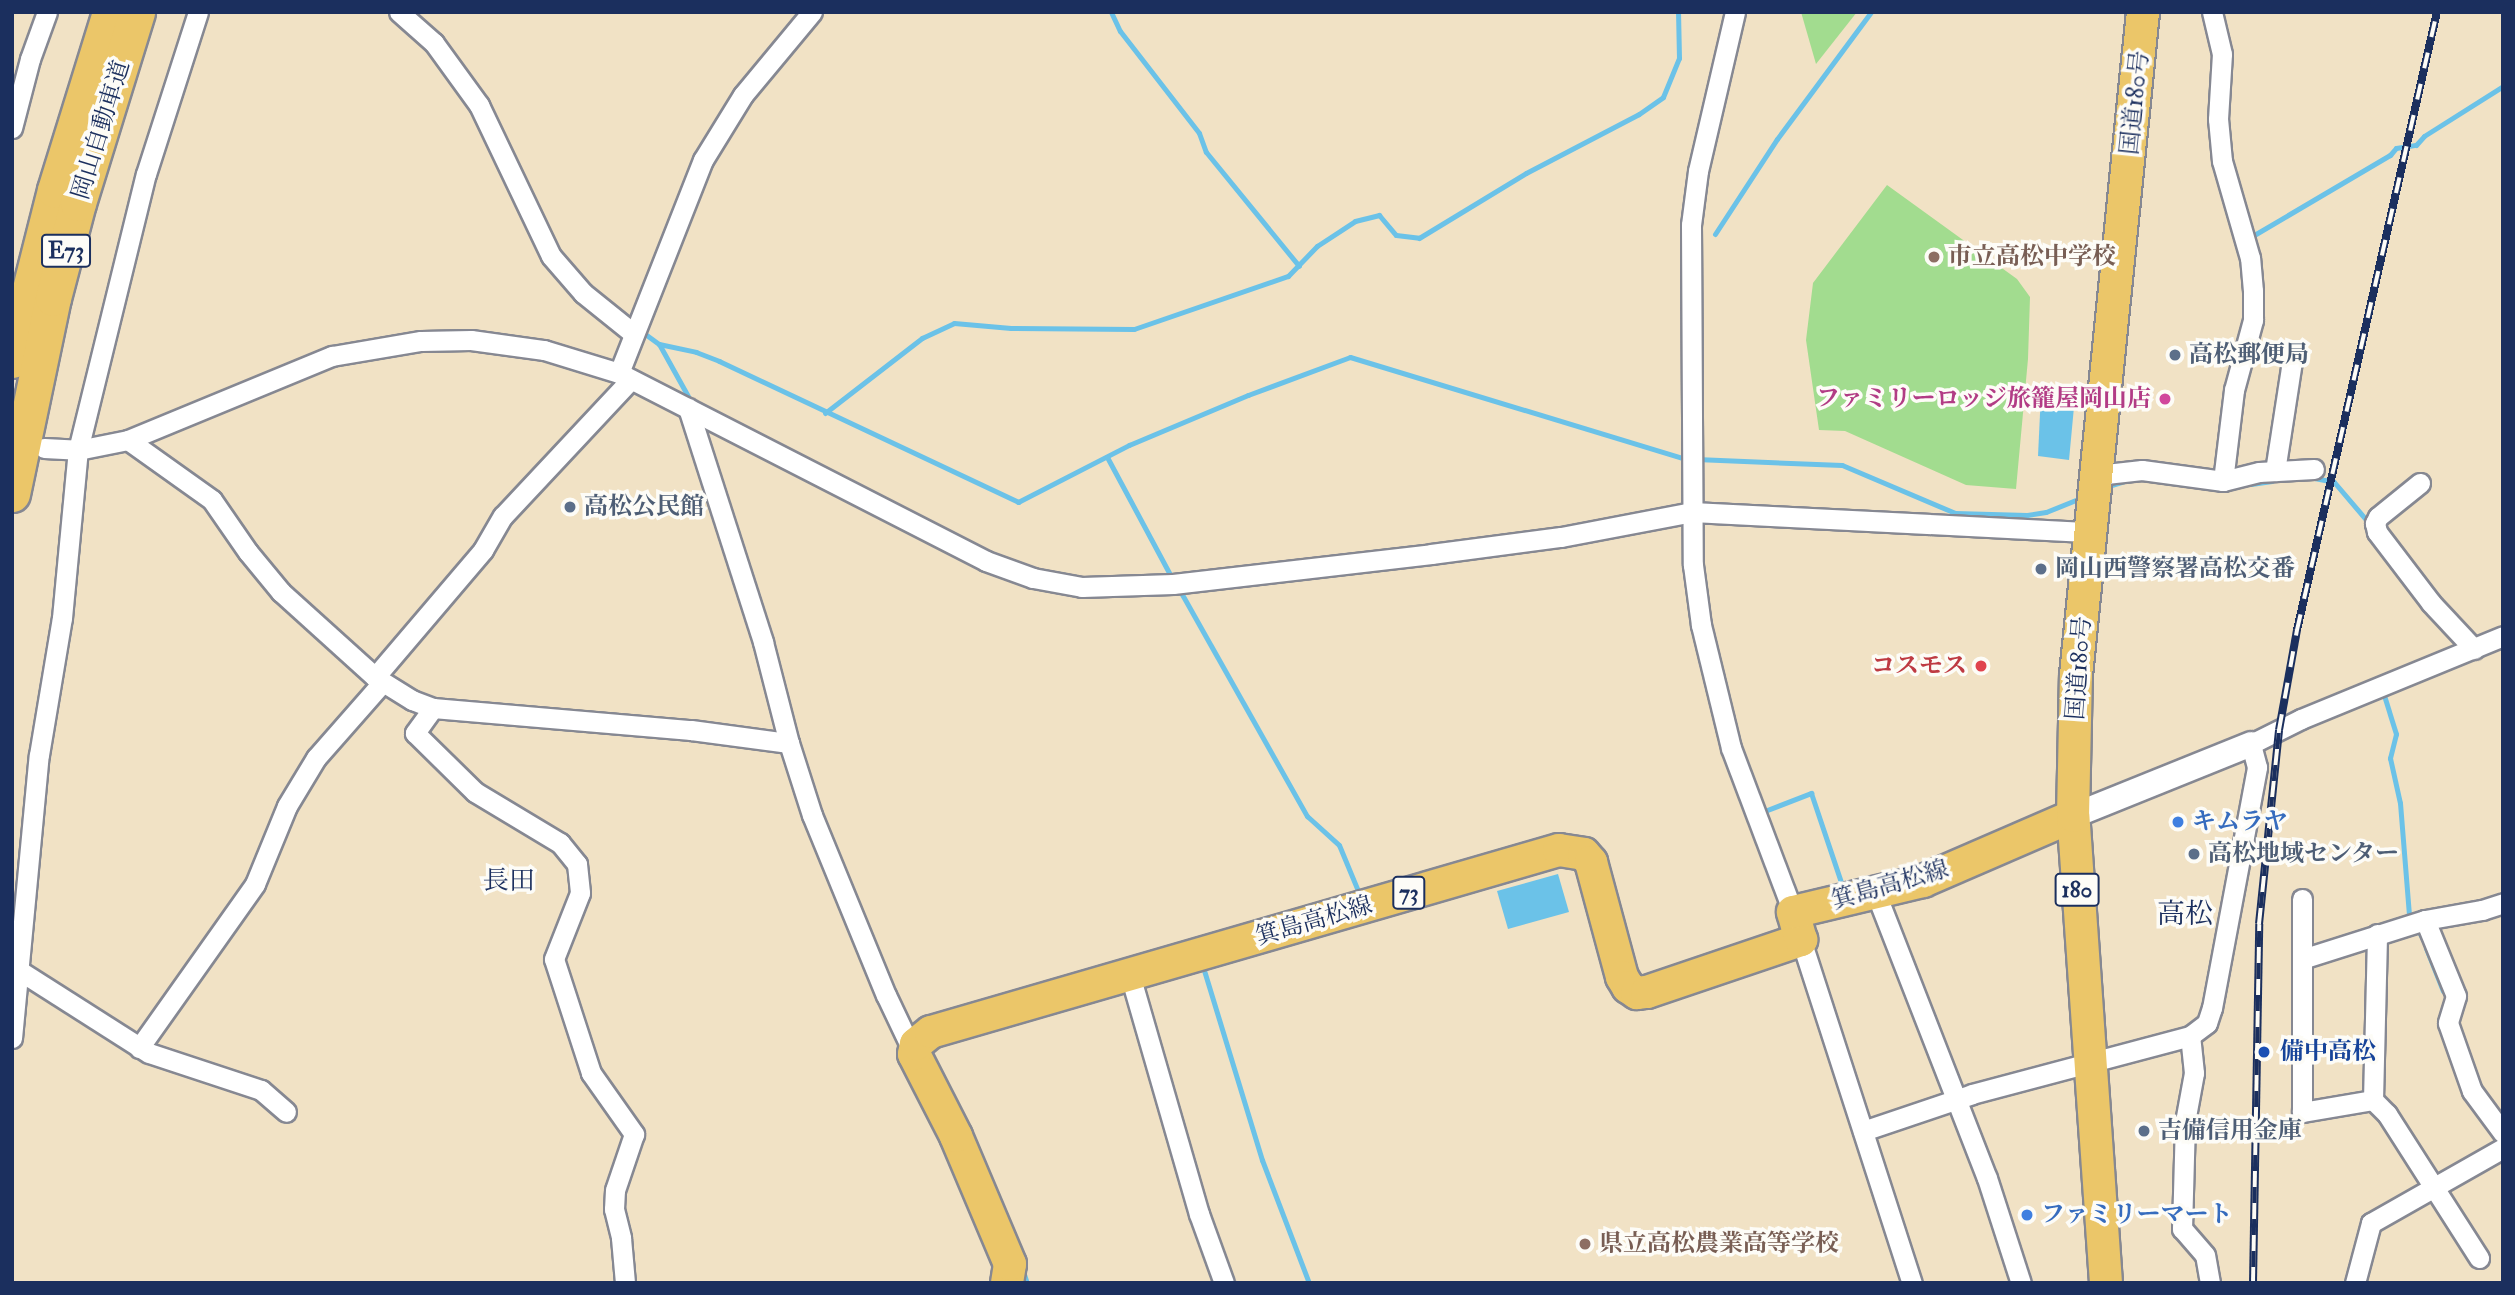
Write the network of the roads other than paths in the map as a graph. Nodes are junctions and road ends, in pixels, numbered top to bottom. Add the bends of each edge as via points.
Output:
1 (47, 12) edge
2 (110, 12) edge
3 (137, 12) edge
4 (399, 12) edge
5 (812, 12) edge
6 (1735, 12) edge
7 (2143, 12) edge
8 (2212, 12) edge
9 (193, 13) edge
10 (12, 128) edge
11 (635, 329) junction
12 (2293, 355) dead end
13 (12, 360) edge
14 (625, 376) junction
15 (688, 408) junction
16 (128, 440) junction
17 (44, 448) dead end
18 (78, 450) junction
19 (2314, 469) dead end
20 (2276, 471) junction
21 (2217, 480) junction
22 (2420, 483) dead end
23 (2096, 486) junction
24 (12, 494) edge
25 (1692, 512) junction
26 (2090, 532) junction
27 (2498, 644) edge
28 (2474, 649) junction
29 (378, 680) junction
30 (433, 708) junction
31 (789, 743) junction
32 (2251, 744) junction
33 (2073, 816) junction
34 (1875, 891) junction
35 (2302, 899) dead end
36 (2503, 903) edge
37 (2418, 922) junction
38 (1797, 926) junction
39 (2377, 934) junction
40 (16, 945) edge
41 (2302, 959) junction
42 (17, 969) junction
43 (1130, 975) junction
44 (2190, 1036) junction
45 (12, 1038) edge
46 (918, 1045) junction
47 (139, 1048) junction
48 (2088, 1063) junction
49 (2373, 1100) junction
50 (1957, 1101) junction
51 (286, 1112) dead end
52 (1863, 1130) junction
53 (2503, 1133) edge
54 (2503, 1148) edge
55 (2434, 1187) junction
56 (2479, 1258) dead end
57 (625, 1283) edge
58 (1007, 1283) edge
59 (1224, 1283) edge
60 (1912, 1283) edge
61 (2021, 1283) edge
62 (2106, 1283) edge
63 (2210, 1283) edge
64 (2355, 1283) edge

1 - 10 street
2 - 13 highway, 岡山自動車道 / E73 via 55,190
3 - 24 highway, 岡山自動車道 / E73 via 53,298
4 - 11 street via 434,43 479,105 551,256 583,293
5 - 11 street via 743,95 703,160
6 - 25 street via 1698,171 1691,225
7 - 23 main road, 国道180号 / 180
8 - 21 street via 2222,54 2218,119 2222,161 2253,291 2253,320
9 - 18 street via 146,174
11 - 14 street
12 - 20 street
14 - 15 street
14 - 16 street via 544,350 504,343 444,340 402,344 332,356
14 - 29 street via 503,516 483,550
15 - 25 street via 1010,571 1082,587 1175,584 1522,542
15 - 31 street via 763,642
16 - 18 street
16 - 29 street via 212,500 275,586
17 - 18 street
18 - 40 street via 62,618 39,755
19 - 20 street
20 - 21 street
21 - 23 street via 2142,470
22 - 28 street via 2378,517 2377,532
23 - 26 main road, 国道180号 / 180
25 - 26 street
25 - 38 street via 1694,583 1731,748
26 - 33 main road, 国道180号 / 180 via 2076,675
27 - 28 street
28 - 32 street
29 - 30 street
29 - 47 street via 317,758 287,806 255,884
30 - 31 street
30 - 57 street via 415,733 475,792 560,843 578,864 580,893 554,959 591,1073 634,1134 615,1190
31 - 46 street via 817,827 886,995
32 - 33 street
32 - 44 street via 2257,767 2212,1008 2207,1023
33 - 34 main road, 箕島高松線 / 73 via 1923,881
33 - 48 main road, 国道180号 / 180
34 - 38 main road, 箕島高松線 / 73
34 - 50 street
35 - 41 street
36 - 37 street
37 - 39 street
37 - 53 street via 2455,996 2448,1023 2472,1091
38 - 43 main road, 箕島高松線 / 73 via 1637,993 1622,977 1591,862 1584,854 1559,850
38 - 52 street
39 - 41 street
39 - 49 street
40 - 42 street
41 - 49 street via 2302,1112
42 - 45 street
42 - 47 street
43 - 46 main road, 箕島高松線 / 73 via 931,1031
43 - 59 street via 1199,1214
44 - 48 street
44 - 63 street via 2194,1073 2185,1122 2182,1229 2205,1255
46 - 58 main road via 1010,1264
47 - 51 street via 261,1090
48 - 50 street
48 - 62 main road, 国道180号 / 180
49 - 55 street
50 - 52 street
50 - 61 street
52 - 60 street
54 - 55 street
55 - 56 street
55 - 64 street via 2371,1223

